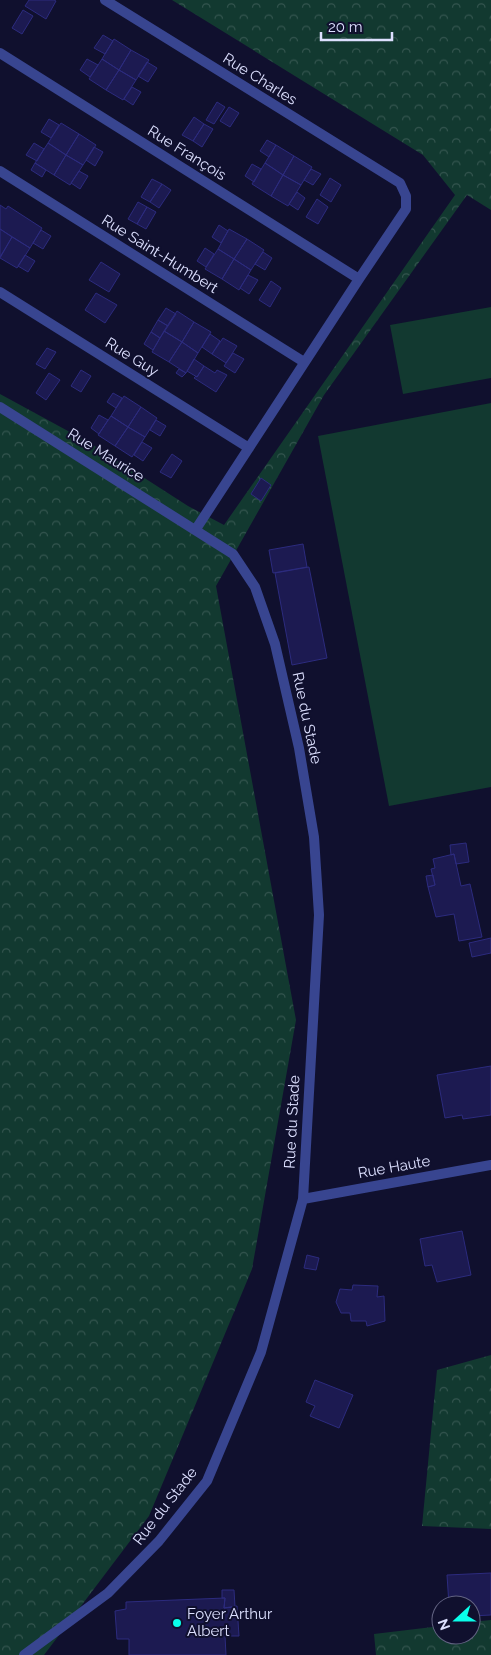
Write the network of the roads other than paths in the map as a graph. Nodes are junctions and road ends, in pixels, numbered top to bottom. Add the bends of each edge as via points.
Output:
1 (105, 0) edge
2 (0, 53) edge
3 (0, 171) edge
4 (358, 279) junction
5 (0, 292) edge
6 (304, 362) junction
7 (0, 407) edge
8 (249, 448) junction
9 (196, 529) junction
10 (491, 1164) edge
11 (303, 1199) junction
12 (24, 1655) edge

1 - 4 street, Rue Charles via 400,184 406,196 406,209
2 - 4 street, Rue François
3 - 6 street, Rue Saint-Humbert
4 - 6 street
5 - 8 street, Rue Guy
6 - 8 street
7 - 9 street, Rue Maurice
8 - 9 street
9 - 11 street, Rue du Stade via 233,554 255,587 275,644 299,748 314,837 319,915
10 - 11 street, Rue Haute
11 - 12 street, Rue du Stade via 261,1352 207,1481 159,1541 108,1593

